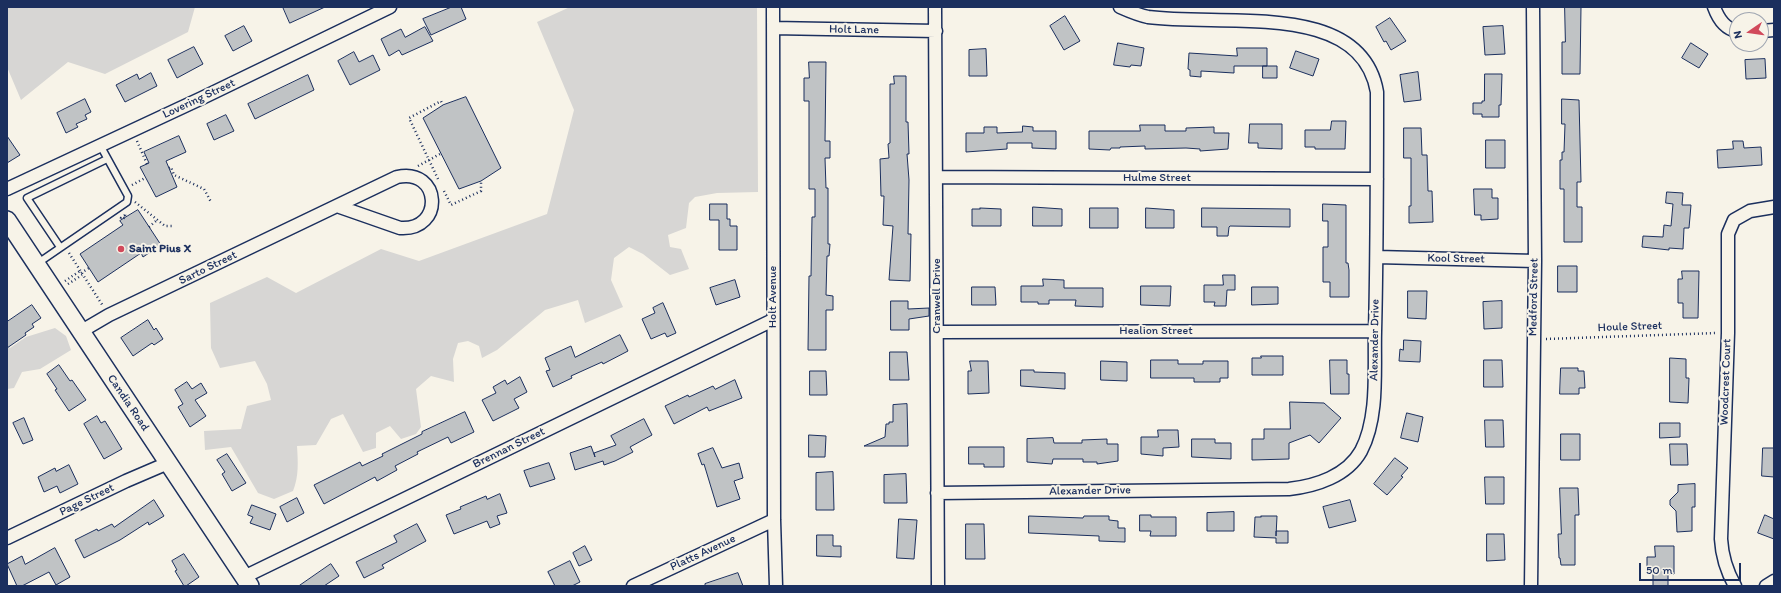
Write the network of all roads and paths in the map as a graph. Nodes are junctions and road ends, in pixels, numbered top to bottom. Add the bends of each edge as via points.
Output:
1 (390, 7) edge
2 (773, 7) edge
3 (936, 7) edge
4 (1120, 7) edge
5 (1532, 7) edge
6 (1714, 7) edge
7 (773, 28) junction
8 (1729, 28) edge
9 (936, 31) junction
10 (443, 105) dead end
11 (136, 141) dead end
12 (100, 145) junction
13 (440, 154) dead end
14 (107, 159) junction
15 (429, 161) junction
16 (147, 164) dead end
17 (169, 168) dead end
18 (936, 177) junction
19 (145, 178) dead end
20 (1377, 179) junction
21 (481, 181) dead end
22 (7, 189) edge
23 (124, 189) junction
24 (127, 202) junction
25 (211, 202) dead end
26 (337, 206) junction
27 (1774, 207) edge
28 (126, 217) dead end
29 (122, 219) dead end
30 (7, 220) edge
31 (157, 220) junction
32 (172, 226) dead end
33 (149, 227) dead end
34 (62, 246) junction
35 (1377, 257) junction
36 (1535, 260) junction
37 (35, 264) junction
38 (89, 268) dead end
39 (81, 273) junction
40 (67, 283) dead end
41 (103, 306) dead end
42 (773, 320) junction
43 (1375, 331) junction
44 (80, 332) junction
45 (937, 332) junction
46 (1728, 332) junction
47 (1534, 340) junction
48 (168, 463) junction
49 (937, 493) junction
50 (774, 520) junction
51 (7, 538) edge
52 (247, 581) edge
53 (1774, 581) edge
54 (632, 586) edge
55 (776, 586) edge
56 (938, 586) edge
57 (1531, 586) edge
58 (1735, 586) edge
59 (1766, 586) edge

1 - 12 street, Lovering Street
2 - 7 street, Holt Avenue
3 - 9 street, Cranwell Drive
4 - 20 street, Alexander Drive via 1148,17 1308,17 1337,28 1361,48 1375,76
5 - 36 street, Medford Street
6 - 8 street via 1720,19
7 - 9 street, Holt Lane
7 - 42 street, Holt Avenue
9 - 18 street, Cranwell Drive
10 - 15 path via 441,101 409,118
11 - 16 path
12 - 14 lane
12 - 22 street, Lovering Street
13 - 15 path
14 - 23 lane
14 - 34 lane via 28,198
15 - 21 path via 450,205 481,191
17 - 25 path via 171,167 174,175 204,189
18 - 20 street, Hulme Street
18 - 45 street, Cranwell Drive
19 - 23 path
20 - 35 street, Alexander Drive
23 - 24 lane via 128,196
24 - 31 path via 136,202
24 - 34 lane
26 - 26 street, Sarto Street via 400,228 408,228 425,221 430,214 432,196 422,180 405,176 397,177
26 - 44 street, Sarto Street
27 - 46 street, Woodcrest Court via 1750,211 1734,220 1728,234
28 - 29 path
30 - 37 main road, Candia Road
31 - 32 path via 164,226
31 - 33 path
34 - 37 lane
34 - 39 path
35 - 36 street, Kool Street
35 - 43 street, Alexander Drive
36 - 47 street, Medford Street
37 - 44 main road, Candia Road
38 - 39 path
39 - 40 path
39 - 41 path
42 - 50 street, Holt Avenue
42 - 52 street, Brennan Street
43 - 45 street, Healion Street
43 - 49 street, Alexander Drive via 1373,406 1368,438 1360,453 1349,465 1320,483 1289,488
44 - 48 main road, Candia Road
45 - 49 street, Cranwell Drive
46 - 47 path, Houle Street
46 - 58 street, Woodcrest Court via 1721,540 1726,571
47 - 57 street, Medford Street
48 - 51 street, Page Street
48 - 52 main road, Candia Road
49 - 56 street, Cranwell Drive
50 - 54 street, Platts Avenue
50 - 55 street, Holt Avenue
53 - 59 street

